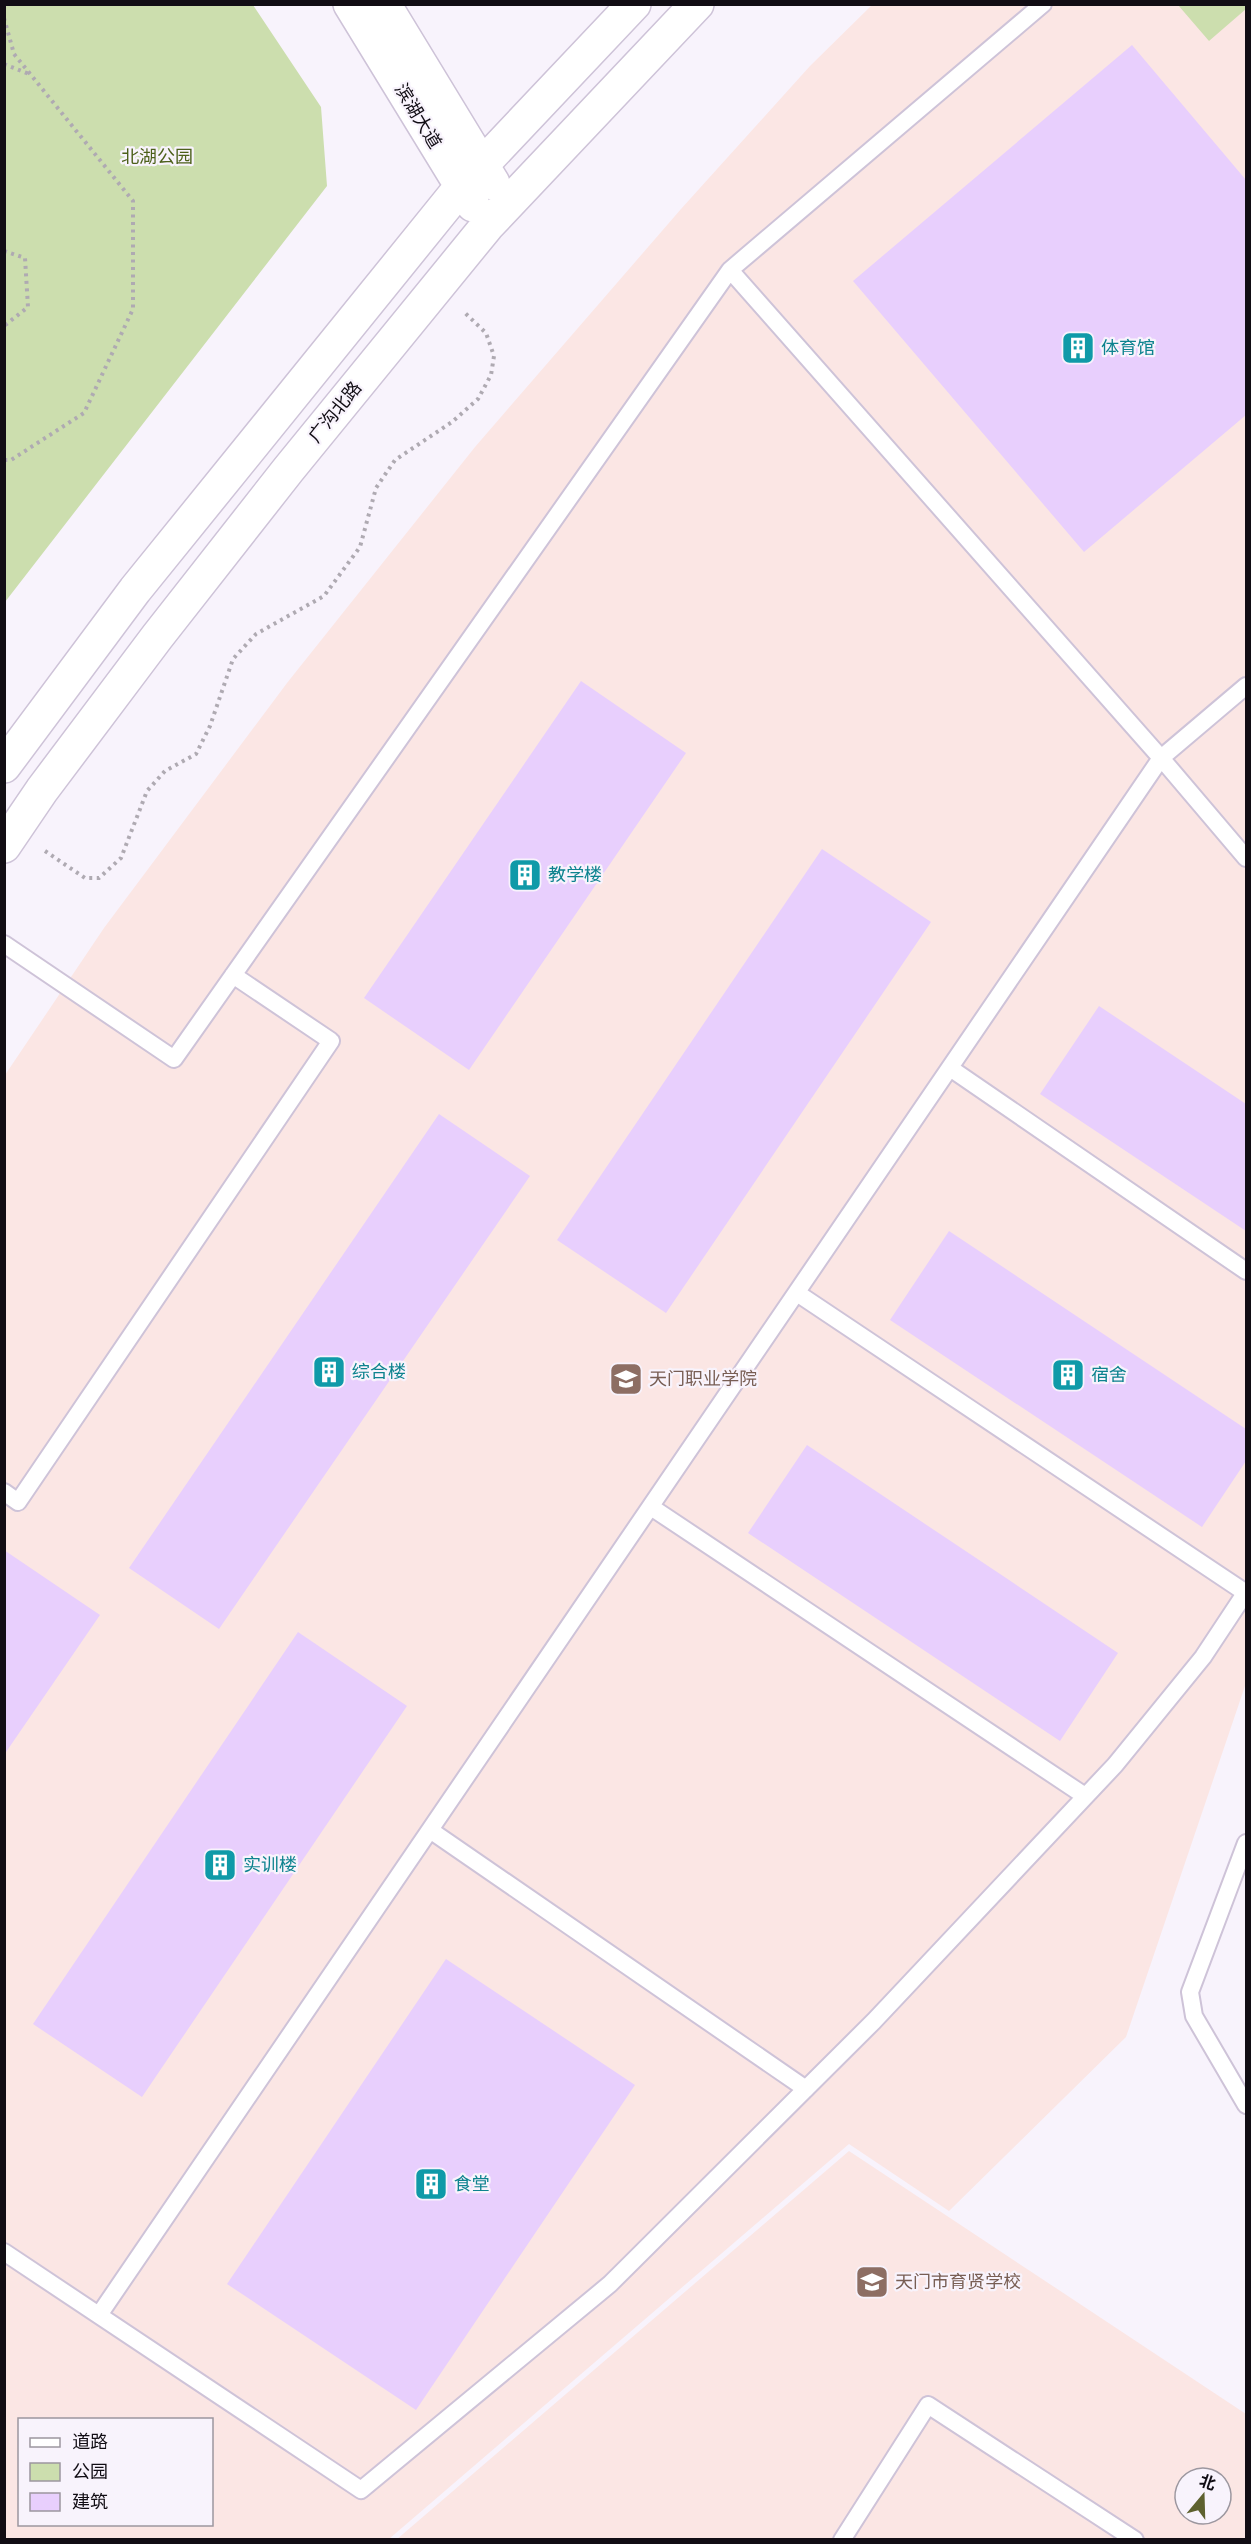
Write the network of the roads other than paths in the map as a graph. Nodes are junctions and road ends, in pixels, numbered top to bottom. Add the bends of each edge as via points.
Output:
1 (350, 4) edge
2 (384, 4) edge
3 (634, 4) edge
4 (697, 4) edge
5 (1043, 4) edge
6 (472, 175) junction
7 (497, 216) junction
8 (730, 270) junction
9 (1246, 686) edge
10 (1161, 758) junction
11 (4, 766) edge
12 (10, 839) edge
13 (1246, 858) edge
14 (4, 944) edge
15 (233, 975) junction
16 (950, 1068) junction
17 (1246, 1270) edge
18 (797, 1293) junction
19 (4, 1492) edge
20 (651, 1507) junction
21 (1246, 1593) edge
22 (1085, 1796) junction
23 (430, 1830) junction
24 (1246, 1843) edge
25 (806, 2089) junction
26 (1246, 2105) edge
27 (4, 2252) edge
28 (99, 2315) junction
29 (842, 2540) edge
30 (1135, 2540) edge

1 - 6 street, 滨湖大道
2 - 6 street, 滨湖大道
3 - 6 street
4 - 7 street, 广沟北路
5 - 8 lane
6 - 7 street, 滨湖大道
6 - 11 street via 135,590
7 - 12 street, 广沟北路 via 172,618 42,790
8 - 10 lane
8 - 15 lane
9 - 10 lane
10 - 13 lane
10 - 16 lane
14 - 15 lane via 174,1059
15 - 19 lane via 331,1041 18,1502
16 - 17 lane
16 - 18 lane
18 - 20 lane
18 - 21 lane
20 - 22 lane
20 - 23 lane
21 - 22 lane via 1203,1657
22 - 25 lane
23 - 25 lane
23 - 28 lane
24 - 26 lane via 1190,1992 1194,2016
25 - 28 lane via 610,2284 361,2490
27 - 28 lane
29 - 30 lane via 928,2405

